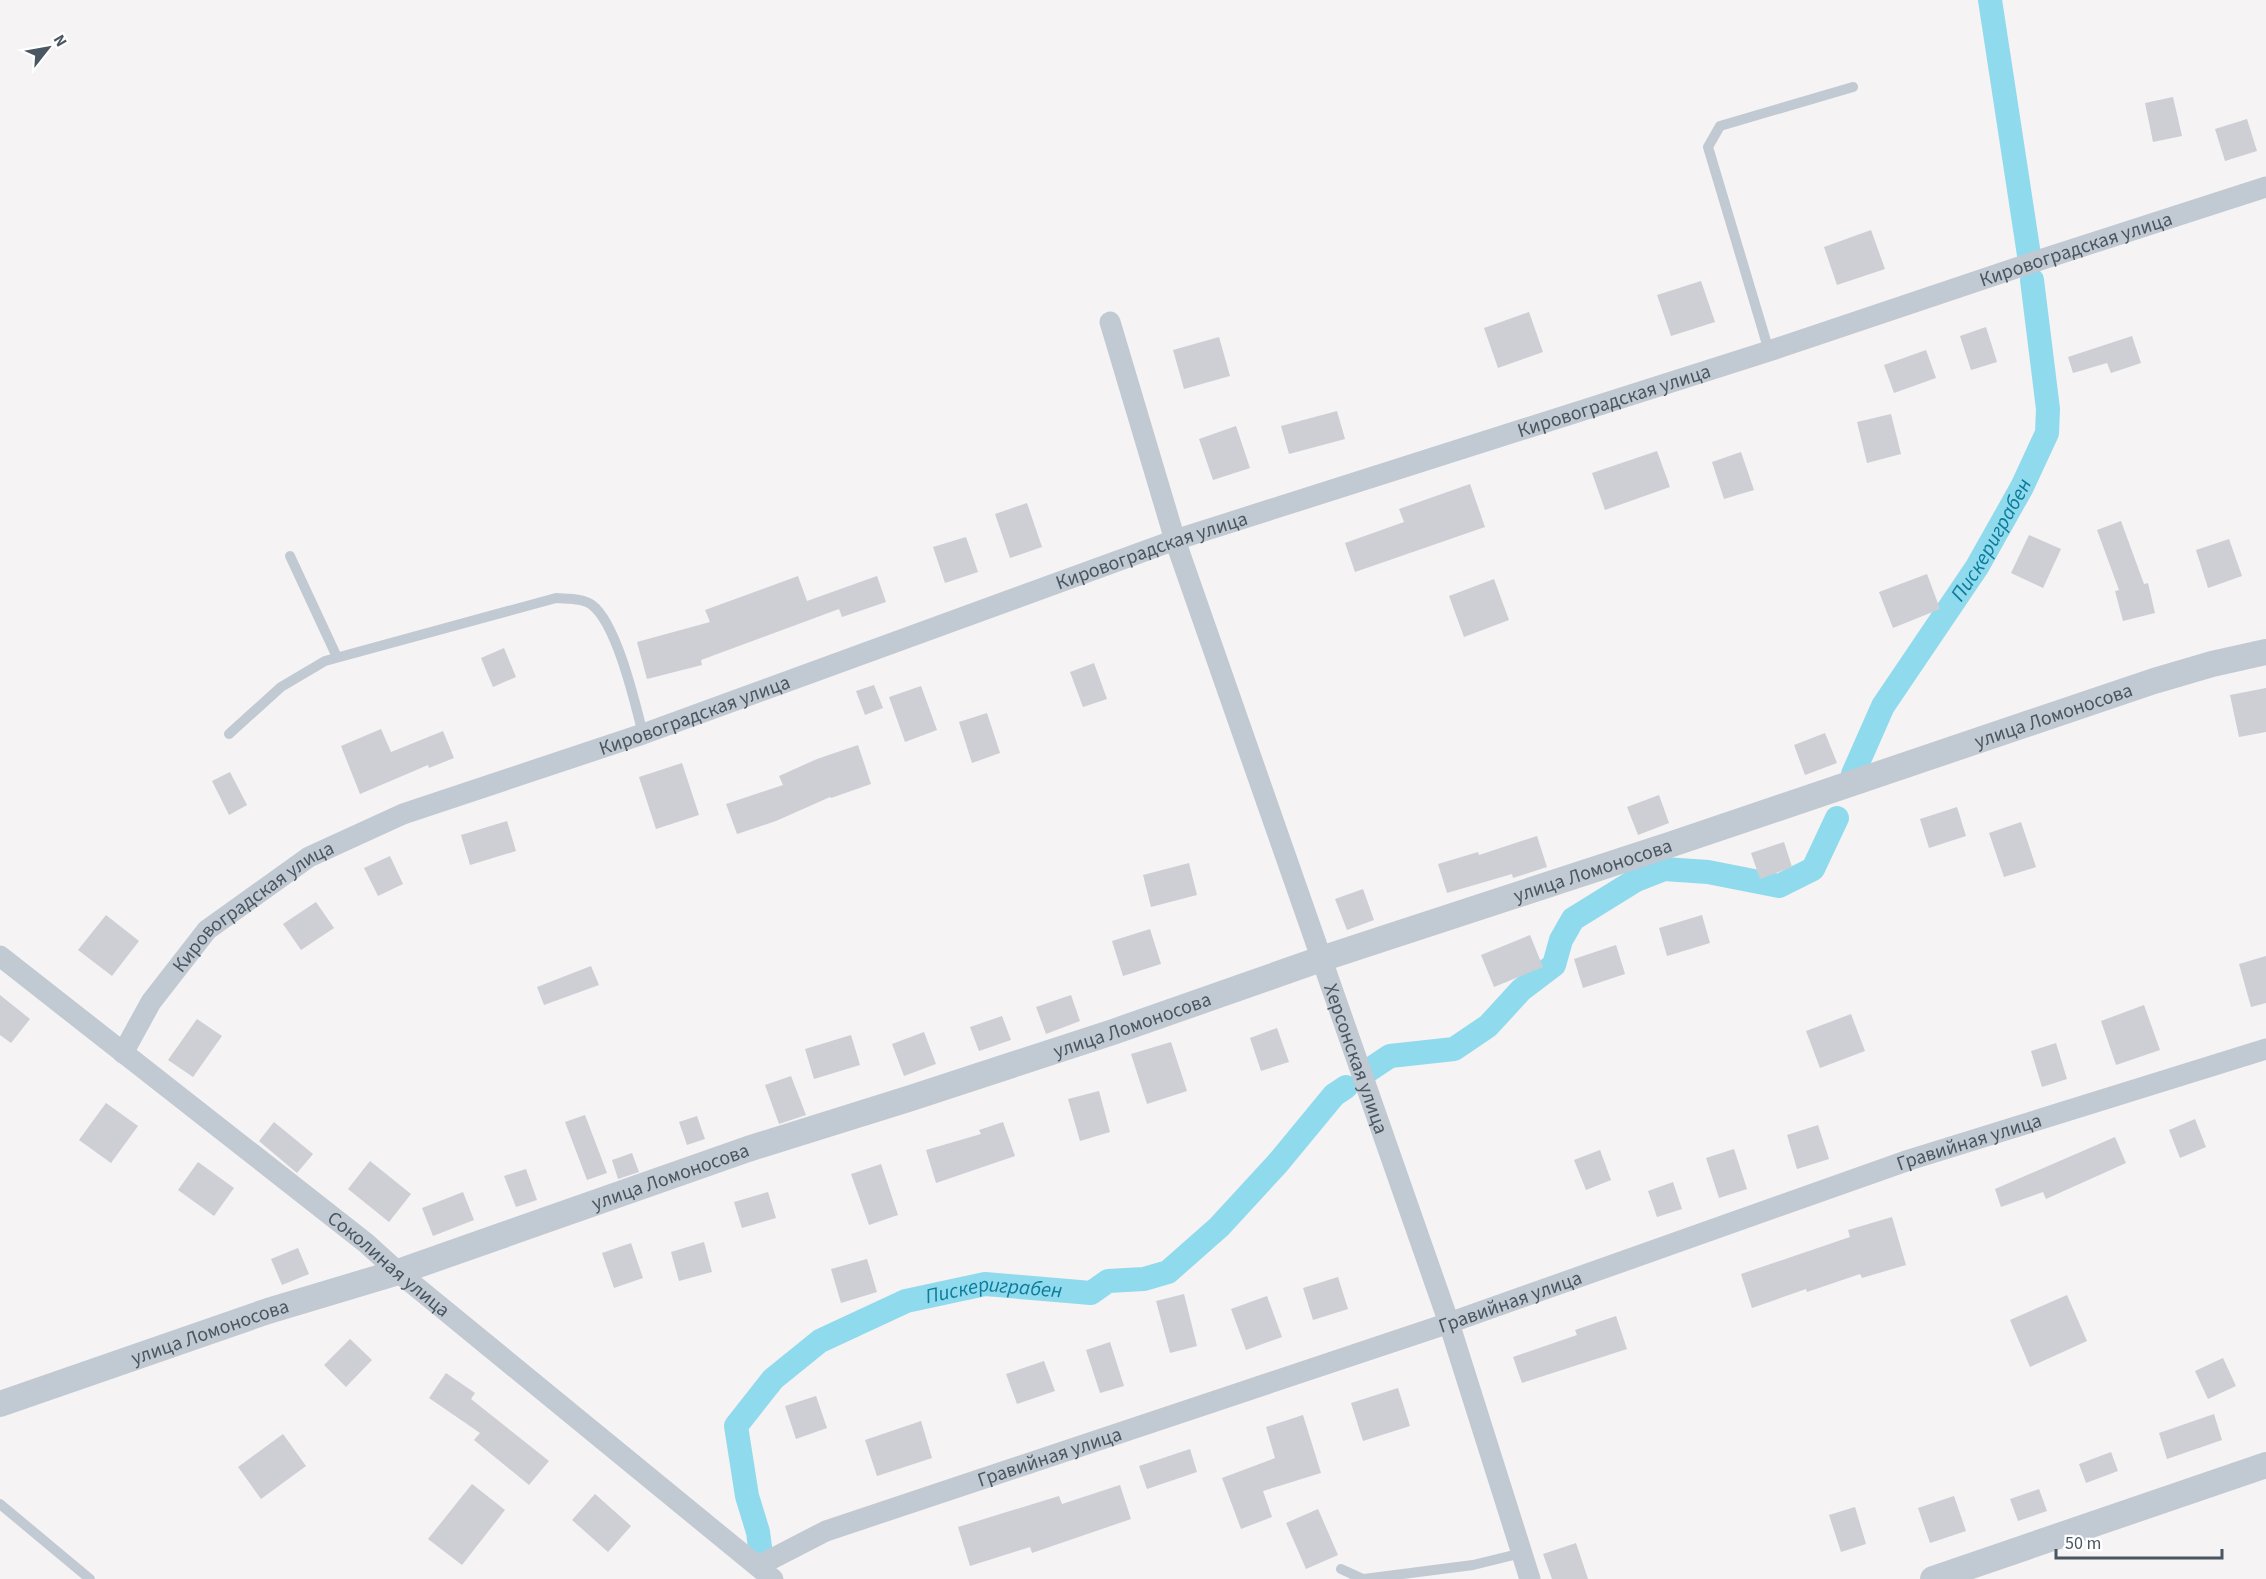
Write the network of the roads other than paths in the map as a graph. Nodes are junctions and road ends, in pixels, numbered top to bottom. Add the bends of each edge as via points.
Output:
1 (1853, 87) dead end
2 (2266, 187) edge
3 (1110, 322) dead end
4 (1769, 351) junction
5 (1175, 540) junction
6 (290, 556) dead end
7 (2266, 652) edge
8 (337, 657) junction
9 (229, 734) dead end
10 (643, 734) junction
11 (0, 956) edge
12 (1321, 959) junction
13 (2266, 1049) edge
14 (123, 1053) junction
15 (398, 1272) junction
16 (1449, 1323) junction
17 (0, 1404) edge
18 (2266, 1465) edge
19 (0, 1504) edge
20 (1521, 1553) junction
21 (1341, 1569) dead end
22 (766, 1573) edge
23 (90, 1579) edge
24 (1363, 1579) edge
25 (1530, 1579) edge
26 (1933, 1579) edge

1 - 4 lane via 1719,126 1708,147
2 - 4 street, Кировоградская улица
3 - 5 street, Херсонская улица
4 - 5 street, Кировоградская улица
5 - 10 street, Кировоградская улица
5 - 12 street, Херсонская улица
6 - 8 lane
7 - 12 street, улица Ломоносова via 2154,681
8 - 9 lane via 281,687
8 - 10 lane via 556,598 577,600 592,604 608,622
10 - 14 street, Кировоградская улица via 403,814 309,857 207,930 151,1002
11 - 14 street, Соколиная улица
12 - 15 street, улица Ломоносова via 1113,1032 748,1149
12 - 16 street, Херсонская улица
13 - 16 street, Гравийная улица via 1909,1160
14 - 15 street, Соколиная улица
15 - 17 street, улица Ломоносова via 268,1311
15 - 22 street, Соколиная улица
16 - 20 street, Херсонская улица
16 - 22 street, Гравийная улица via 826,1531
18 - 26 street
19 - 23 lane
20 - 24 lane via 1473,1565
20 - 25 street, Херсонская улица
21 - 24 lane

